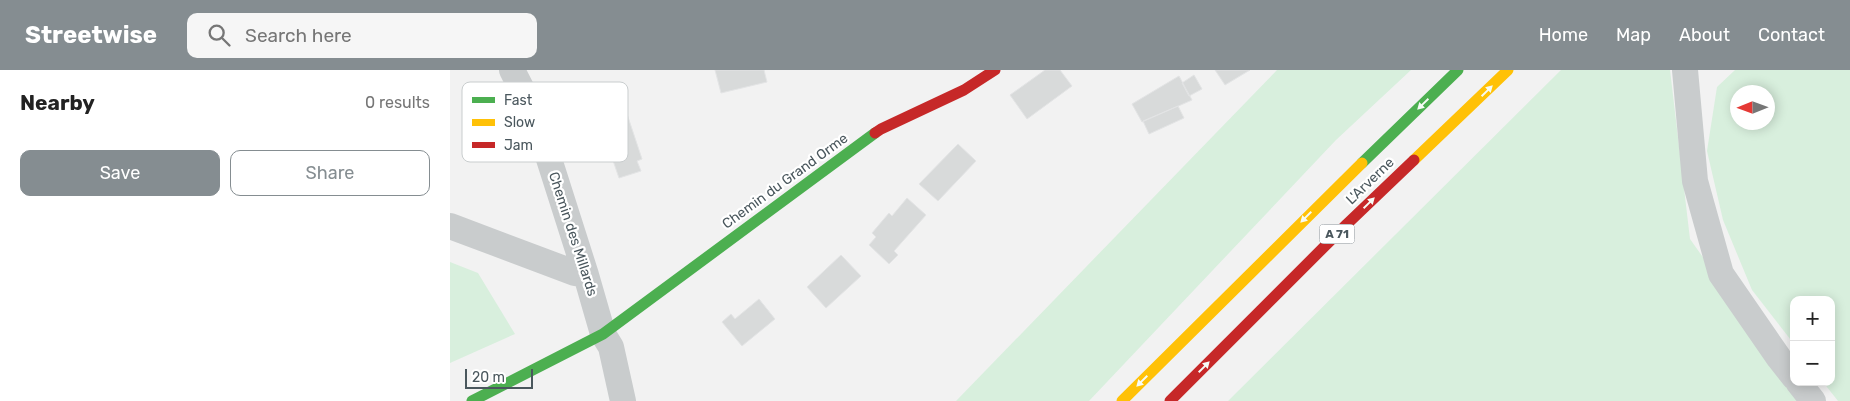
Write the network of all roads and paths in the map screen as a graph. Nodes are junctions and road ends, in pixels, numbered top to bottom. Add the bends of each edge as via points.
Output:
1 (512, 70) edge
2 (995, 70) edge
3 (1458, 70) edge
4 (1508, 70) edge
5 (1685, 70) edge
6 (518, 82) edge
7 (550, 162) edge
8 (450, 226) edge
9 (586, 275) junction
10 (603, 334) junction
11 (1790, 372) edge
12 (1801, 386) edge
13 (472, 401) edge
14 (623, 401) edge
15 (1122, 401) edge
16 (1170, 401) edge
17 (1813, 401) edge

1 - 6 street, Chemin des Millards
2 - 10 main road, Chemin du Grand Orme via 964,90 881,129
3 -> 15 main road, L'Arverne / A 71
16 -> 4 main road, L'Arverne / A 71 via 1347,224
5 - 11 street via 1695,181 1721,274
7 - 9 street, Chemin des Millards
8 - 9 street
9 - 10 street, Chemin des Millards
10 - 13 main road, Chemin du Grand Orme
10 - 14 street, Chemin des Millards via 611,347
12 - 17 street

